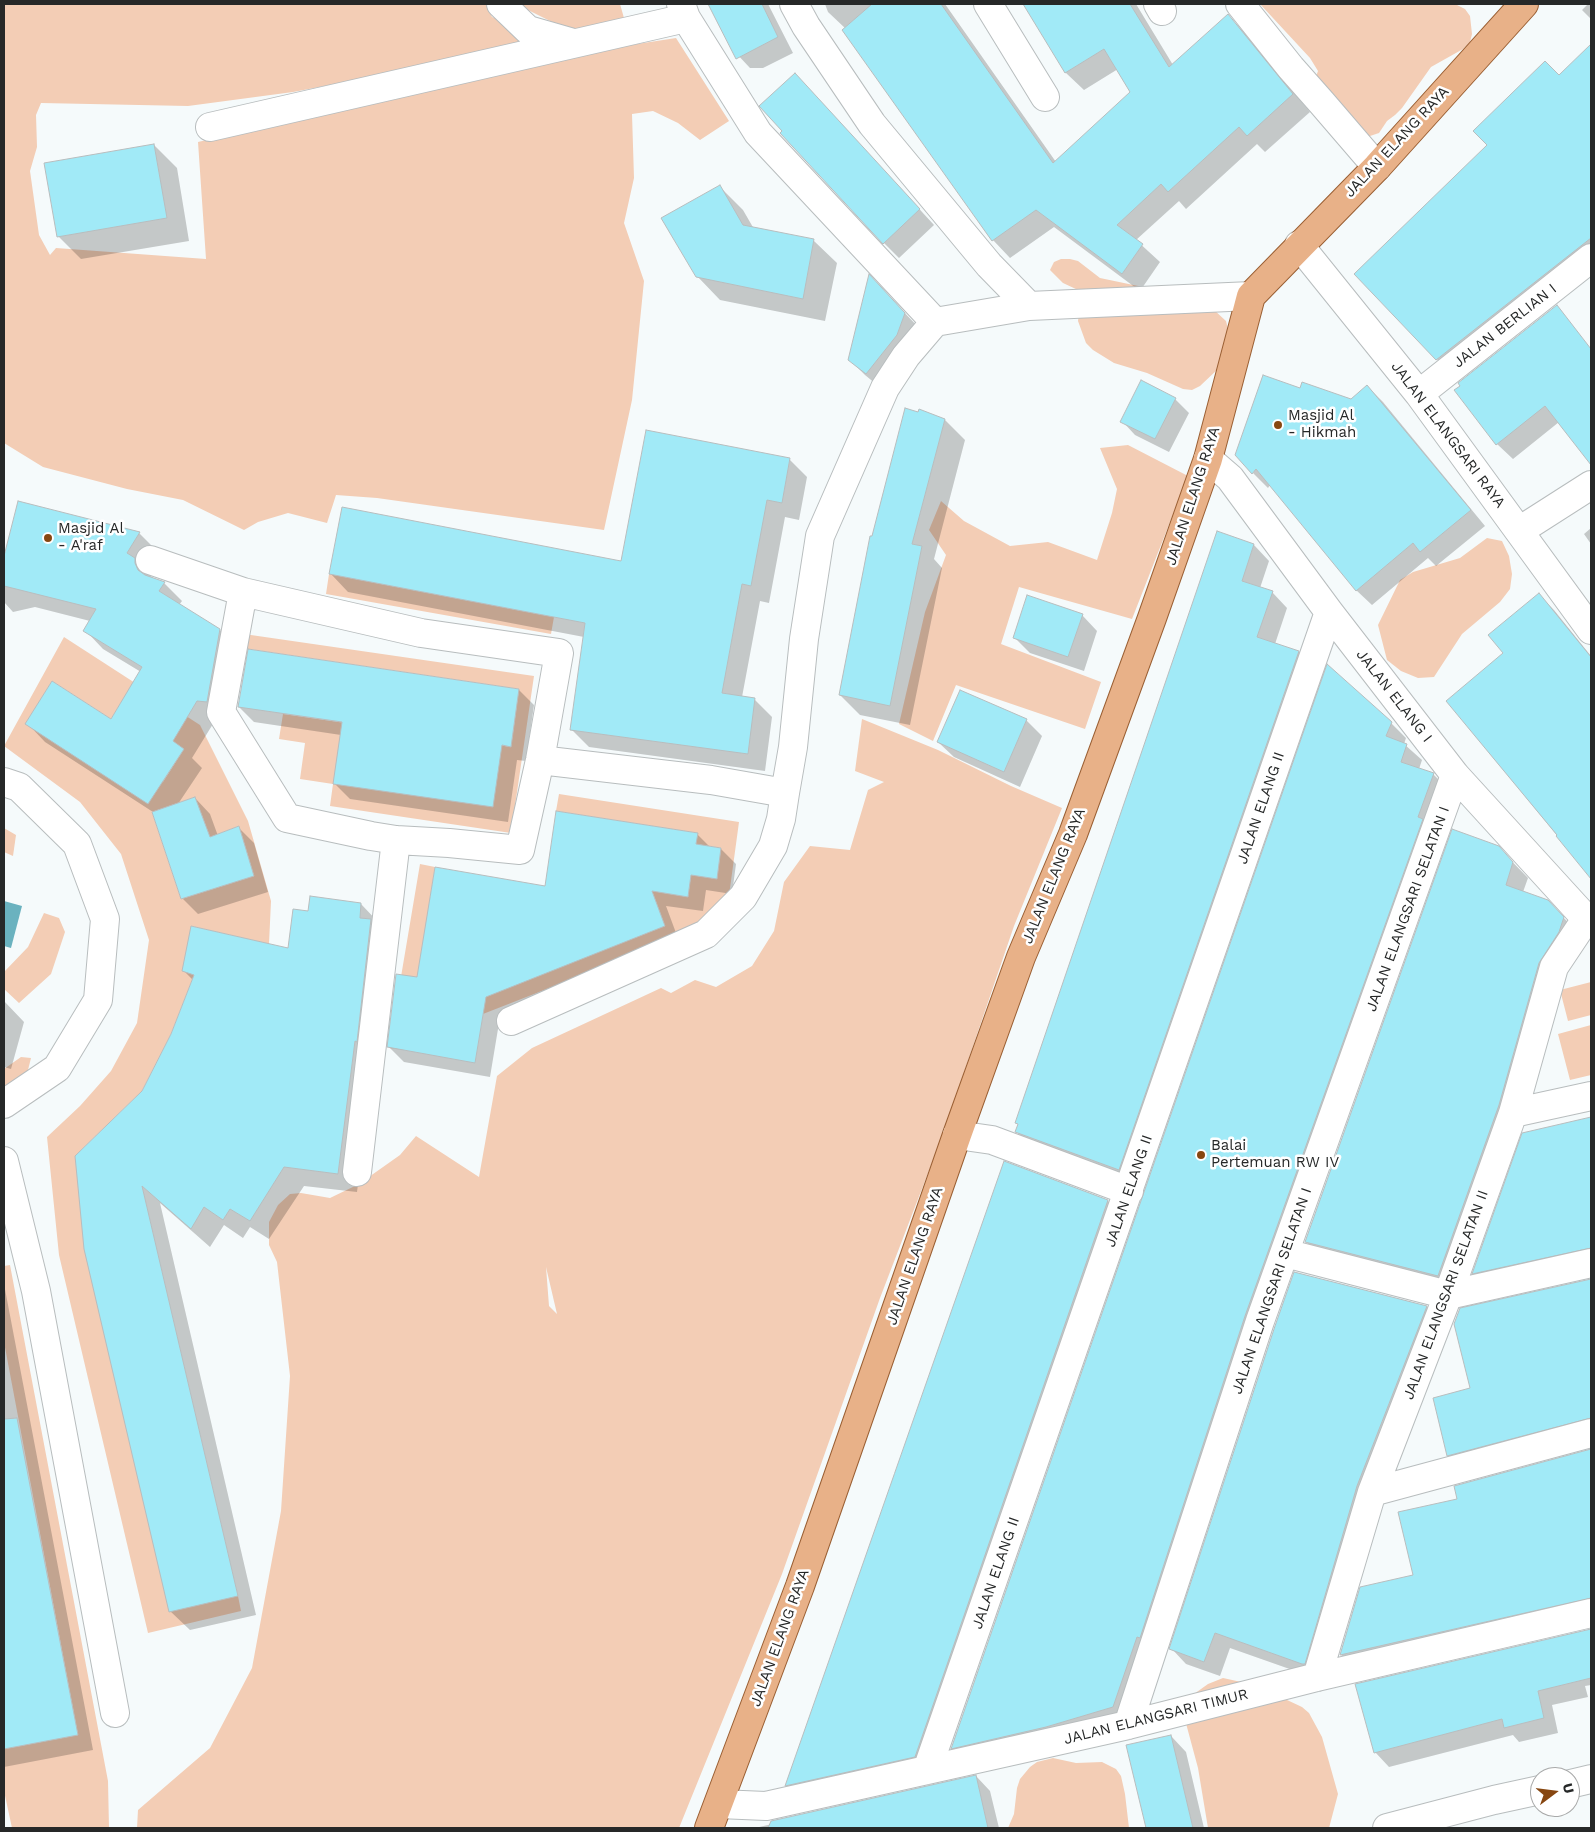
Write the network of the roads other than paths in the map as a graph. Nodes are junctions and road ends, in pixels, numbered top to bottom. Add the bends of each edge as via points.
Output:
1 (501, 4) edge
2 (794, 4) edge
3 (988, 4) edge
4 (1240, 4) edge
5 (1524, 4) edge
6 (684, 11) edge
7 (575, 44) junction
8 (1045, 97) dead end
9 (210, 127) dead end
10 (1377, 167) junction
11 (1299, 245) junction
12 (1591, 258) edge
13 (1251, 296) junction
14 (1029, 306) junction
15 (935, 322) junction
16 (1419, 394) junction
17 (1208, 459) junction
18 (1591, 485) edge
19 (1519, 531) junction
20 (150, 560) dead end
21 (243, 592) junction
22 (1329, 612) junction
23 (1591, 630) edge
24 (540, 760) junction
25 (1455, 775) junction
26 (4, 782) edge
27 (785, 793) junction
28 (396, 840) junction
29 (1588, 922) edge
30 (510, 1021) dead end
31 (1591, 1096) edge
32 (4, 1104) edge
33 (1513, 1113) junction
34 (957, 1135) junction
35 (4, 1161) edge
36 (357, 1172) dead end
37 (1129, 1191) junction
38 (1285, 1252) junction
39 (1591, 1263) edge
40 (1448, 1295) junction
41 (1591, 1432) edge
42 (1372, 1492) junction
43 (1591, 1613) edge
44 (1317, 1677) junction
45 (115, 1713) dead end
46 (1128, 1725) junction
47 (927, 1770) junction
48 (1530, 1792) edge
49 (714, 1816) edge
50 (1387, 1828) edge

1 - 7 street via 528,30
2 - 14 street via 872,124 989,265
3 - 8 street
4 - 10 street
5 - 10 main road, JALAN ELANG RAYA
6 - 7 street
6 - 15 street via 758,133
7 - 9 street
10 - 11 main road, JALAN ELANG RAYA
11 - 13 main road, JALAN ELANG RAYA
11 - 16 street, JALAN ELANGSARI RAYA
12 - 16 street, JALAN BERLIAN I
13 - 14 street
13 - 17 main road, JALAN ELANG RAYA
14 - 15 street
15 - 27 street via 906,356 885,388 820,536
16 - 19 street, JALAN ELANGSARI RAYA
17 - 22 street, JALAN ELANG I via 1230,478
17 - 34 main road, JALAN ELANG RAYA via 1149,627 1072,834 1021,957
18 - 19 street
19 - 23 street, JALAN ELANGSARI RAYA
20 - 21 street
21 - 24 street via 421,633 559,653
21 - 28 street via 221,712 286,818
22 - 25 street, JALAN ELANG I
22 - 37 street, JALAN ELANG II
24 - 27 street via 711,780
24 - 28 street via 520,850
25 - 29 street, JALAN ELANG I
25 - 38 street, JALAN ELANGSARI SELATAN I
26 - 32 street via 19,787 77,844 105,920 98,1000 57,1068
27 - 30 street via 773,846 743,897 706,934
28 - 36 street
29 - 33 street, JALAN ELANGSARI SELATAN II via 1554,967
31 - 33 street
33 - 40 street, JALAN ELANGSARI SELATAN II
34 - 37 street via 992,1140
34 - 49 main road, JALAN ELANG RAYA via 800,1586
35 - 45 street via 36,1291
37 - 47 street, JALAN ELANG II
38 - 40 street
38 - 46 street, JALAN ELANGSARI SELATAN I
39 - 40 street
40 - 42 street, JALAN ELANGSARI SELATAN II
41 - 42 street
42 - 44 street, JALAN ELANGSARI SELATAN II
43 - 44 street, JALAN ELANGSARI TIMUR
44 - 46 street, JALAN ELANGSARI TIMUR
46 - 47 street, JALAN ELANGSARI TIMUR
47 - 49 street, JALAN ELANGSARI TIMUR
48 - 50 street

